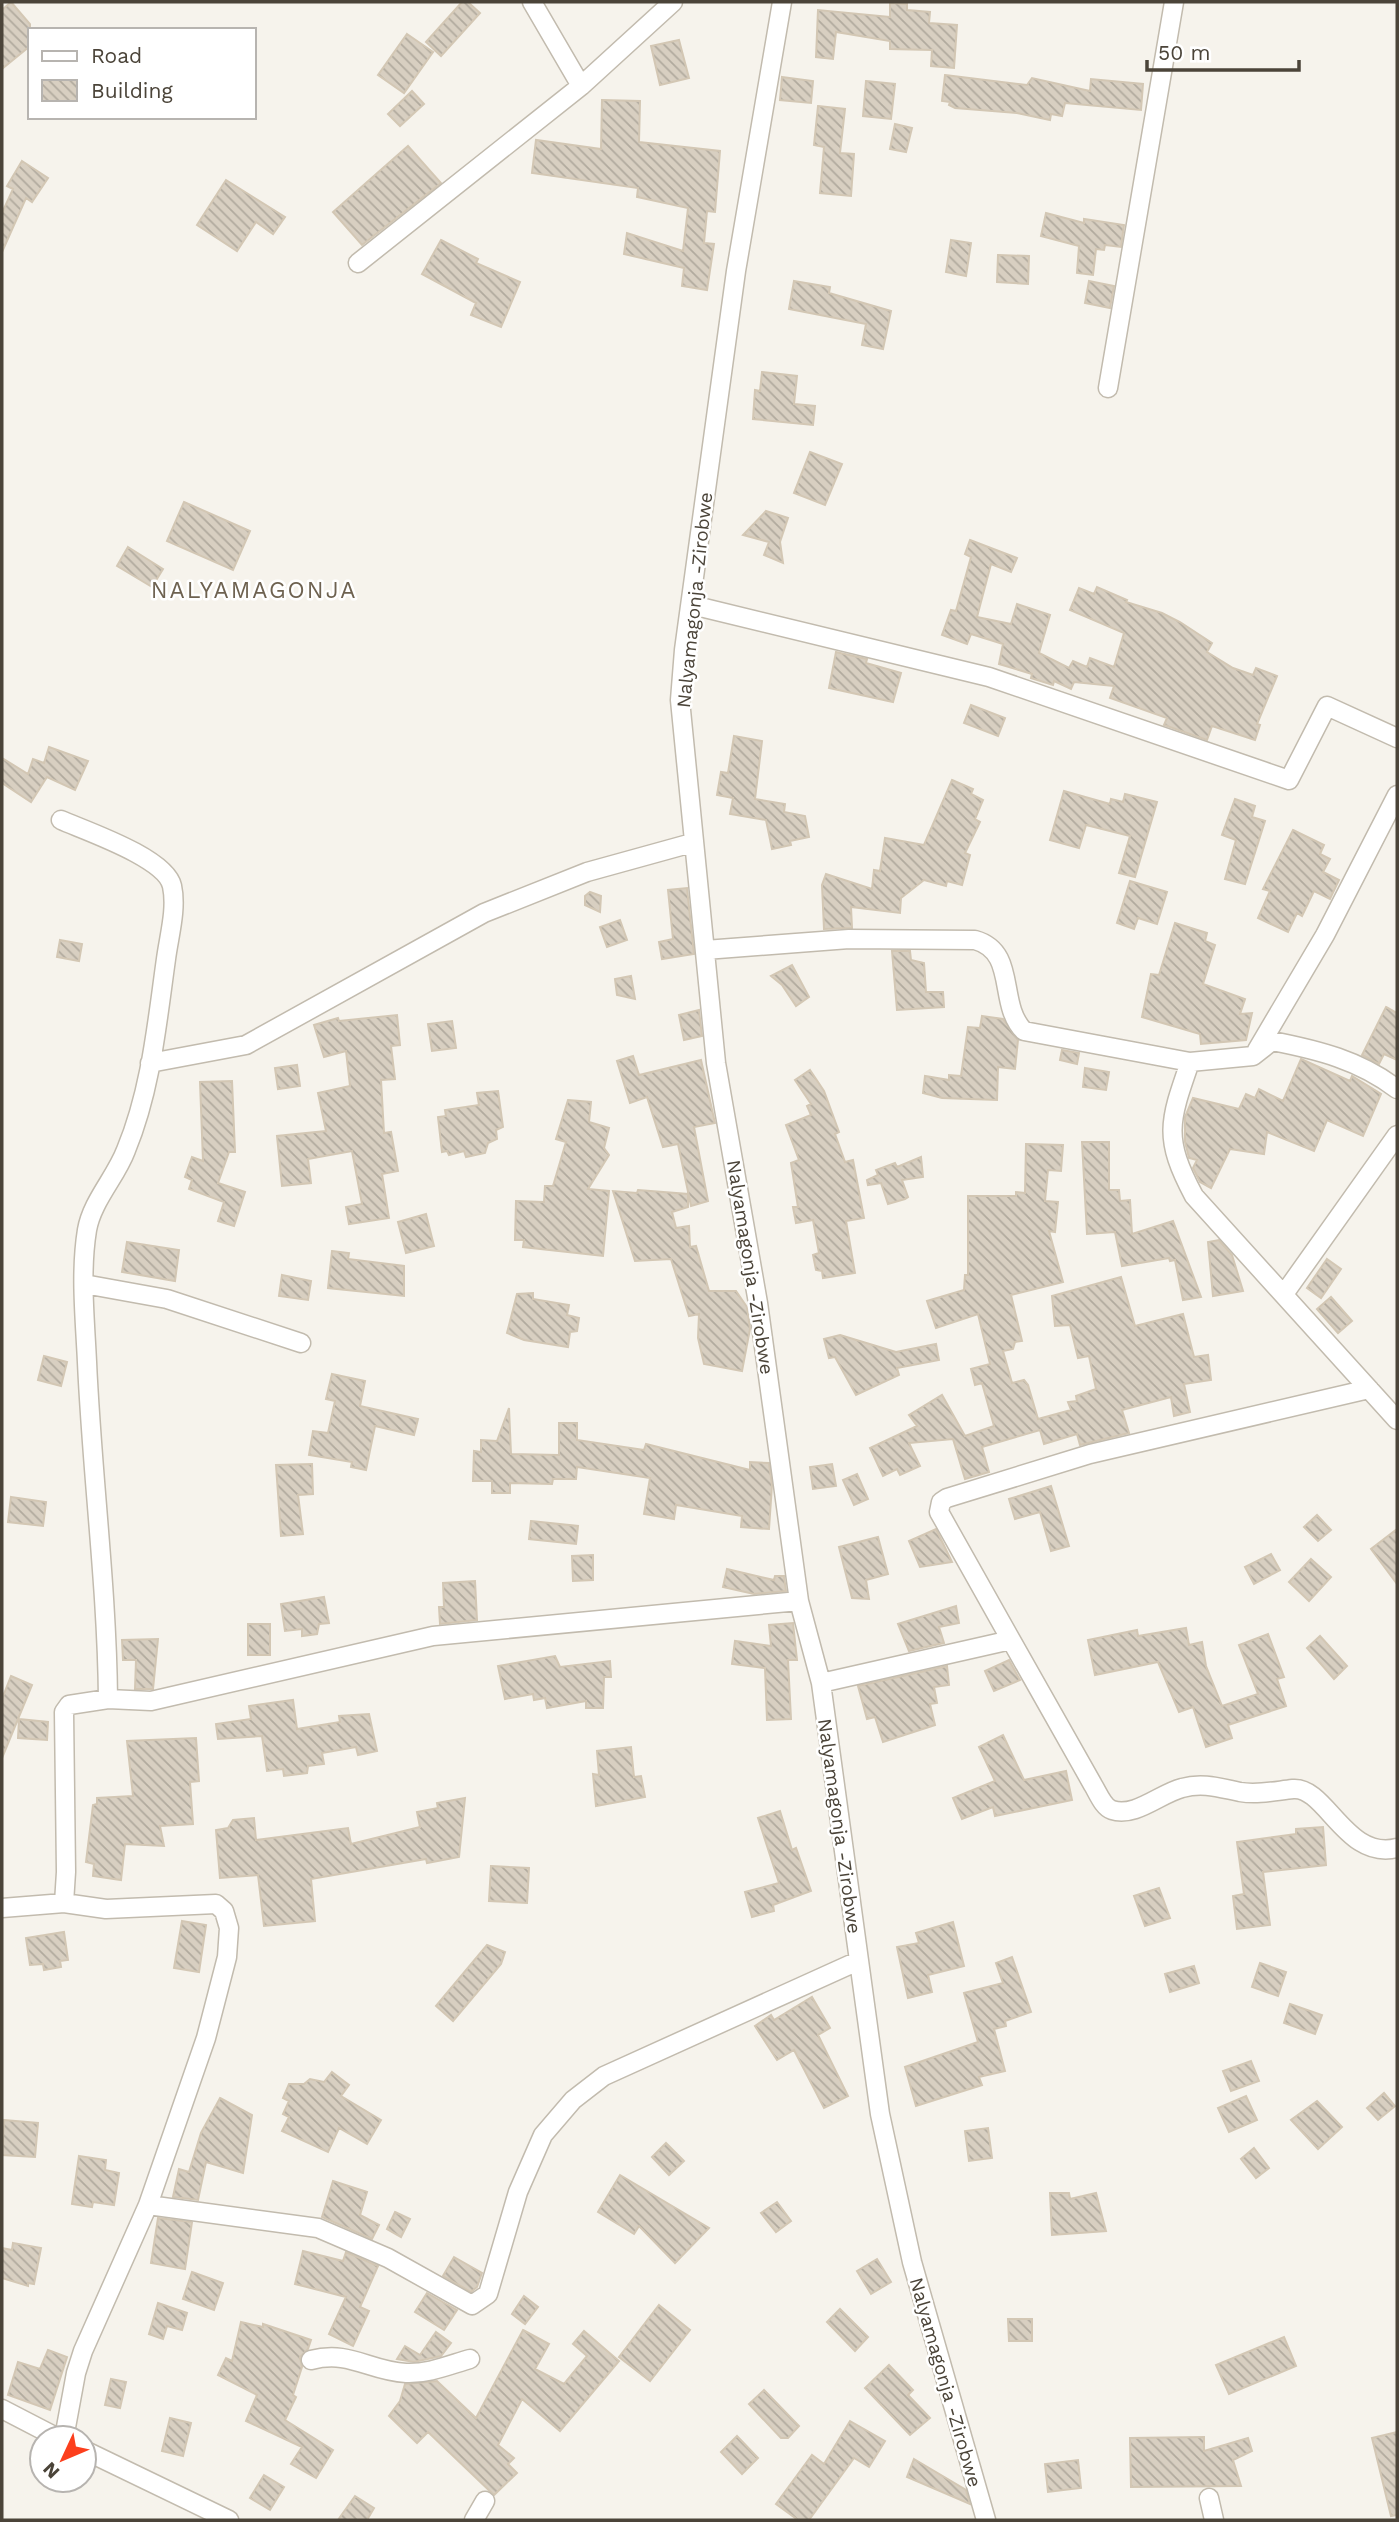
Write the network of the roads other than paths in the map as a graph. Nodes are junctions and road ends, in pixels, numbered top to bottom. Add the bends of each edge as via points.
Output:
1 (532, 2) edge
2 (673, 2) edge
3 (782, 2) edge
4 (1174, 2) edge
5 (581, 86) junction
6 (358, 263) dead end
7 (1108, 388) dead end
8 (692, 605) junction
9 (1397, 738) edge
10 (1397, 795) edge
11 (61, 820) dead end
12 (692, 843) junction
13 (705, 950) junction
14 (1253, 1056) junction
15 (1190, 1062) junction
16 (150, 1063) junction
17 (1397, 1089) edge
18 (1397, 1135) edge
19 (84, 1284) junction
20 (1284, 1294) junction
21 (301, 1343) dead end
22 (1369, 1390) junction
23 (1397, 1420) edge
24 (799, 1601) junction
25 (1011, 1640) junction
26 (821, 1684) junction
27 (108, 1699) junction
28 (1397, 1848) edge
29 (64, 1903) junction
30 (2, 1908) edge
31 (858, 1961) junction
32 (148, 2205) junction
33 (470, 2359) dead end
34 (310, 2360) dead end
35 (2, 2409) edge
36 (31, 2424) edge
37 (67, 2424) edge
38 (98, 2457) edge
39 (1209, 2498) dead end
40 (485, 2501) dead end
41 (229, 2520) edge
42 (474, 2520) edge
43 (986, 2520) edge
44 (1214, 2520) edge

1 - 5 street
2 - 5 street
3 - 8 street, Nalyamagonja -Zirobwe via 736,271
4 - 7 street
5 - 6 street
8 - 9 street via 989,677 1289,780 1327,706
8 - 12 street, Nalyamagonja -Zirobwe via 680,700
10 - 14 street via 1325,935
11 - 16 street via 141,856 172,883 173,909
12 - 13 street, Nalyamagonja -Zirobwe
12 - 16 street via 587,872 484,913 246,1045
13 - 15 street via 849,939 975,940 999,955 1010,1011 1024,1031
13 - 24 street, Nalyamagonja -Zirobwe via 716,1063 758,1303
14 - 15 street
14 - 17 street via 1272,1041 1305,1048 1342,1057
15 - 20 street via 1172,1125 1176,1162 1194,1196
16 - 19 street via 138,1121 120,1167 87,1228
18 - 20 street
19 - 21 street via 167,1299
19 - 27 street
20 - 22 street
22 - 23 street
22 - 25 street via 1090,1454 947,1498 939,1512
24 - 26 street, Nalyamagonja -Zirobwe
24 - 27 street via 433,1636 151,1701
25 - 26 street
25 - 28 street via 1093,1785 1113,1811 1132,1810 1180,1788 1199,1785 1269,1793 1295,1788 1323,1805 1349,1836 1383,1851
26 - 31 street, Nalyamagonja -Zirobwe
27 - 29 street via 69,1705 64,1712
29 - 30 street
29 - 32 street via 106,1909 216,1904 224,1911 229,1928 227,1957 206,2038
31 - 32 street via 604,2076 573,2100 543,2135 518,2192 488,2294 472,2305 387,2258 318,2228
31 - 43 street, Nalyamagonja -Zirobwe via 880,2115 912,2262
32 - 37 street via 83,2351
33 - 34 street via 426,2373 383,2369 356,2358 330,2355
35 - 36 street
38 - 41 street
39 - 44 street
40 - 42 street

